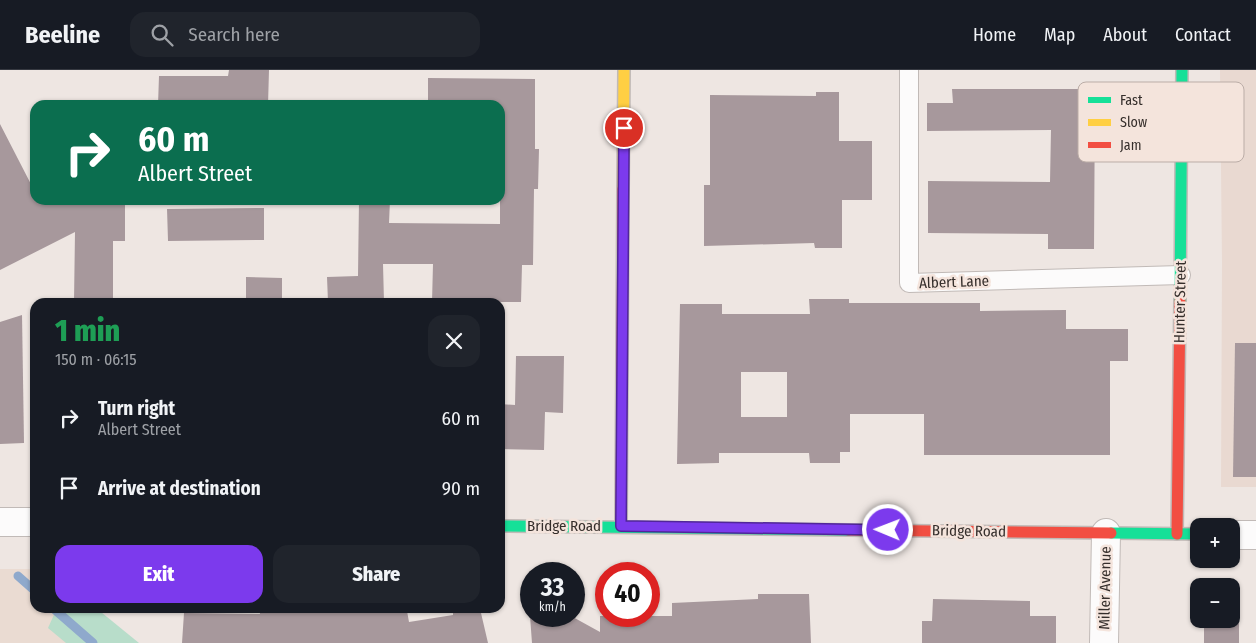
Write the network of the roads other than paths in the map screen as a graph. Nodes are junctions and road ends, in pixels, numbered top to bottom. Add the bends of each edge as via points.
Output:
1 (624, 70) edge
2 (909, 70) edge
3 (1182, 162) edge
4 (1181, 275) junction
5 (0, 522) edge
6 (30, 522) edge
7 (505, 526) edge
8 (621, 526) junction
9 (1106, 533) junction
10 (1177, 534) junction
11 (1190, 534) edge
12 (1240, 535) edge
13 (1256, 535) edge
14 (1104, 643) edge

1 - 8 street
2 - 4 lane, Albert Lane via 909,283
3 - 4 street, Hunter Street
4 - 10 street, Hunter Street
5 - 6 street
7 - 8 street, Bridge Road
8 - 9 street, Bridge Road
9 - 10 street, Bridge Road
9 - 14 street, Miller Avenue
10 - 11 street, Bridge Road
12 - 13 street

